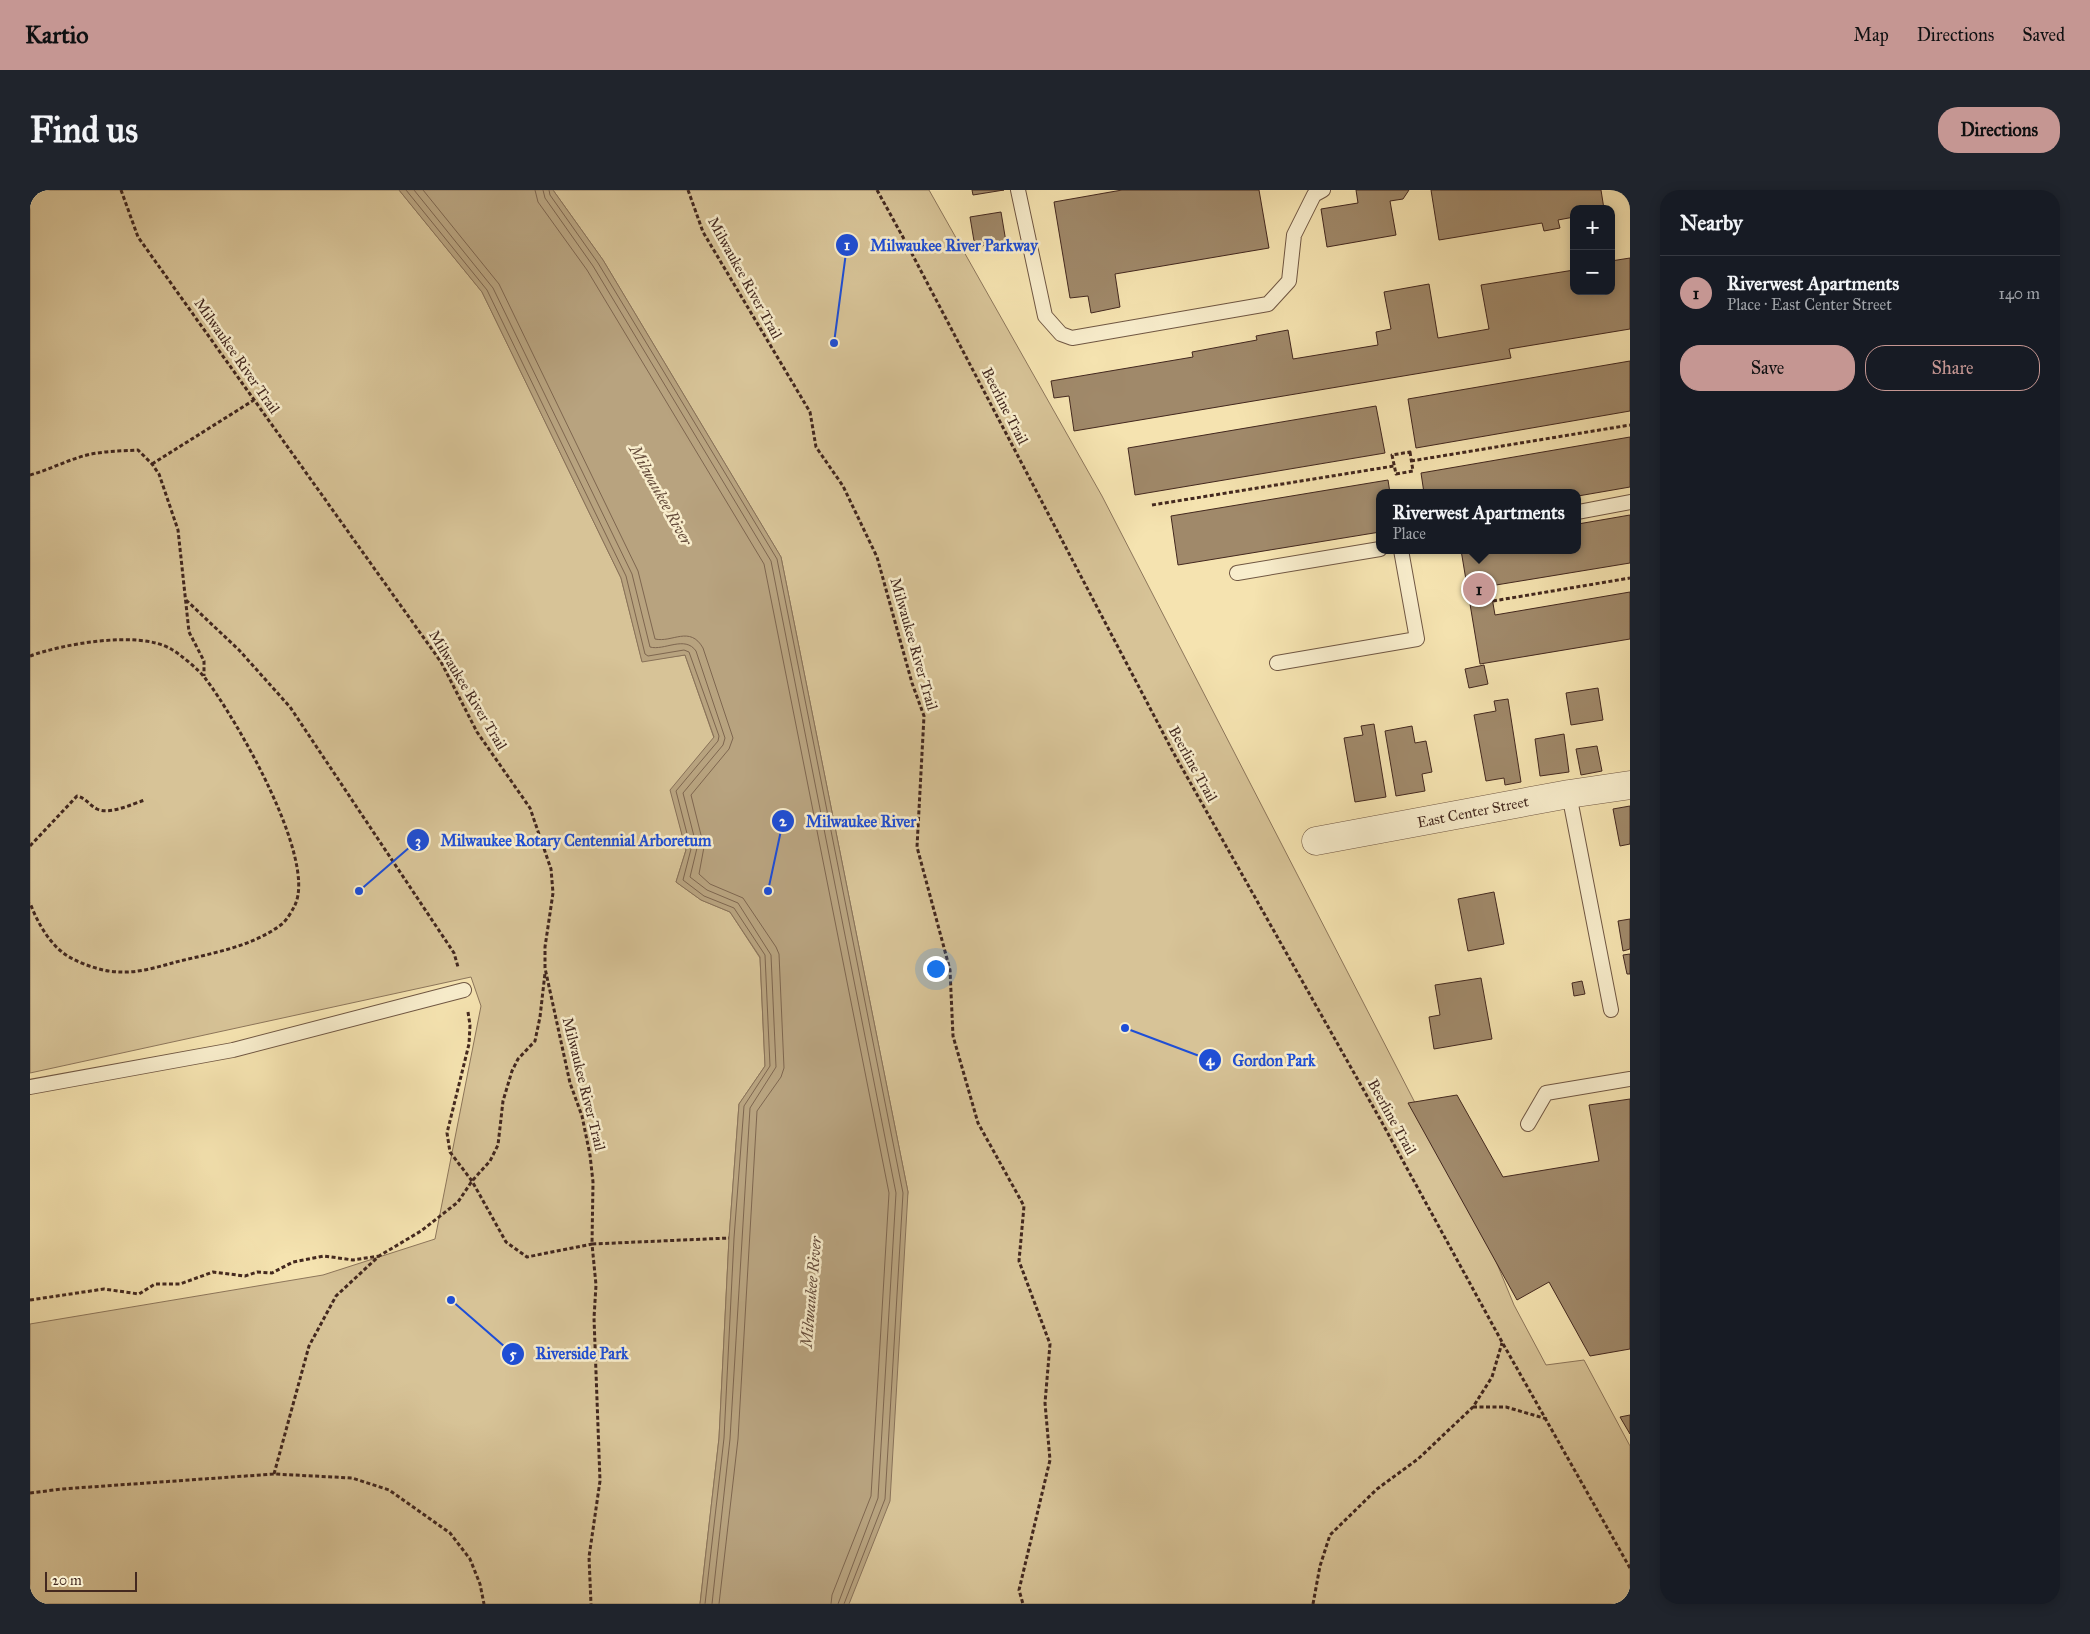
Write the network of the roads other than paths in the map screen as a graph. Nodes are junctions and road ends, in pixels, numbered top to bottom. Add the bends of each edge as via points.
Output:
1 (1018, 190) edge
2 (1323, 190) edge
3 (1630, 502) edge
4 (1581, 511) edge
5 (1376, 551) edge
6 (1401, 554) edge
7 (1237, 573) dead end
8 (1277, 663) dead end
9 (1630, 785) edge
10 (1569, 794) junction
11 (1316, 841) dead end
12 (464, 990) road end
13 (1611, 1010) dead end
14 (1630, 1079) edge
15 (30, 1087) edge
16 (1528, 1124) dead end

1 - 2 lane via 1045,316 1061,334 1072,338 1268,304 1289,281 1294,235 1314,195
3 - 4 lane
5 - 7 lane
6 - 8 lane via 1417,639
9 - 10 street, East Center Street
10 - 11 street, East Center Street
10 - 13 lane
12 - 15 lane via 233,1050
14 - 16 lane via 1546,1093

